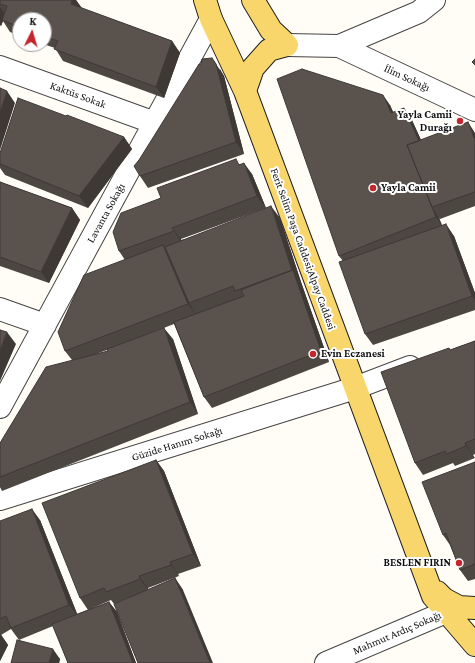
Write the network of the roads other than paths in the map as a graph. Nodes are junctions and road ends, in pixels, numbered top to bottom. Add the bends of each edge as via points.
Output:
1 (253, 0) edge
2 (434, 0) edge
3 (208, 10) edge
4 (287, 45) junction
5 (339, 46) junction
6 (0, 67) edge
7 (245, 91) junction
8 (475, 110) edge
9 (155, 123) junction
10 (0, 309) edge
11 (45, 324) junction
12 (426, 361) edge
13 (355, 388) junction
14 (0, 407) edge
15 (0, 499) edge
16 (429, 584) junction
17 (475, 608) edge
18 (446, 612) junction
19 (475, 645) edge
20 (326, 663) edge

1 - 4 main road via 271,30
2 - 5 street via 419,12
3 - 7 main road, Ferit Selim Paşa Caddesi;Alpay Caddesi
3 - 9 street, Lavanta Sokağı
4 - 5 street
4 - 7 main road via 269,50 253,68
5 - 8 street, İlim Sokağı
6 - 9 street, Kaktüs Sokak
7 - 13 main road, Ferit Selim Paşa Caddesi;Alpay Caddesi
9 - 11 street, Lavanta Sokağı
10 - 11 street
11 - 14 street, Lavanta Sokağı
12 - 13 street, Güzide Hanım Sokağı
13 - 15 street, Güzide Hanım Sokağı
13 - 16 main road, Ferit Selim Paşa Caddesi;Alpay Caddesi
16 - 17 main road via 444,599 460,607
16 - 18 main road, Ferit Selim Paşa Caddesi;Alpay Caddesi via 433,596
18 - 19 main road, Ferit Selim Paşa Caddesi;Alpay Caddesi
18 - 20 street, Mahmut Ardıç Sokağı

